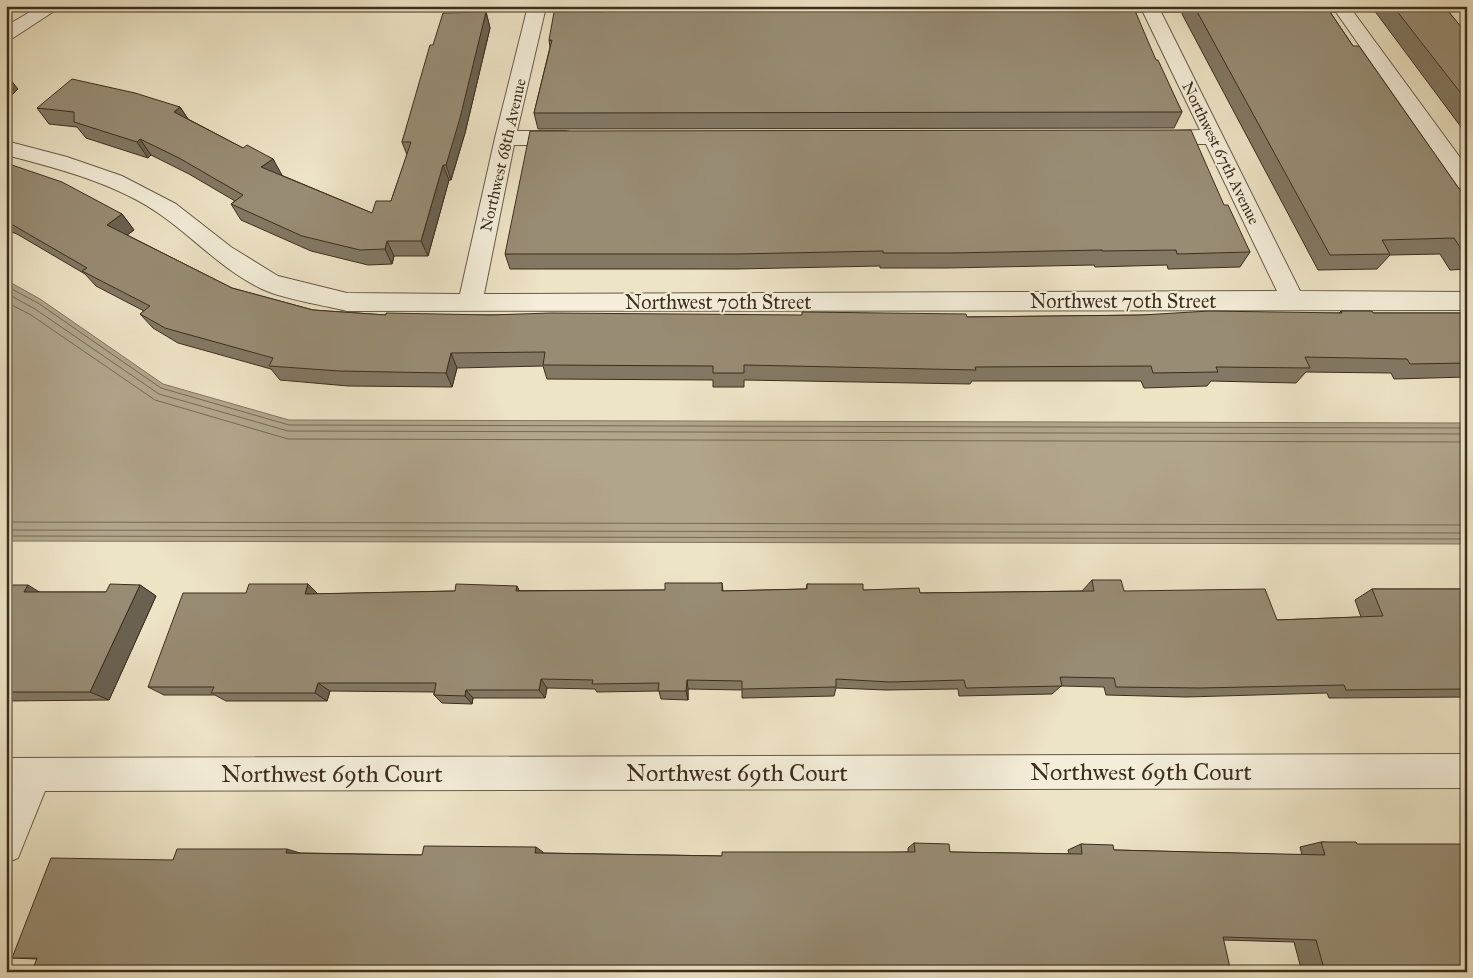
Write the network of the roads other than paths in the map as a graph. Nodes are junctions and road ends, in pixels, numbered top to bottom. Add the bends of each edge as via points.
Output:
1 (21, 6) edge
2 (53, 6) edge
3 (536, 6) edge
4 (655, 7) edge
5 (1080, 7) edge
6 (1149, 7) edge
7 (1235, 7) edge
8 (1274, 7) edge
9 (1340, 7) edge
10 (6, 15) edge
11 (6, 34) edge
12 (1133, 137) edge
13 (1212, 137) junction
14 (505, 138) junction
15 (585, 138) edge
16 (6, 148) edge
17 (1467, 183) edge
18 (1293, 300) junction
19 (1467, 301) edge
20 (470, 304) junction
21 (1467, 771) edge
22 (21, 775) edge
23 (6, 846) edge

1 - 10 street
2 - 11 street
3 - 4 street
3 - 14 street, Northwest 68th Avenue
5 - 6 street
6 - 7 street
6 - 13 street, Northwest 67th Avenue
8 - 9 street
9 - 17 street
12 - 13 street
13 - 18 street, Northwest 67th Avenue
14 - 15 street
14 - 20 street, Northwest 68th Avenue
16 - 20 street, Northwest 70th Street via 69,165 137,193 168,209 223,253 271,283 347,302
18 - 19 street, Northwest 70th Street
18 - 20 street, Northwest 70th Street
21 - 22 street, Northwest 69th Court
22 - 23 street

